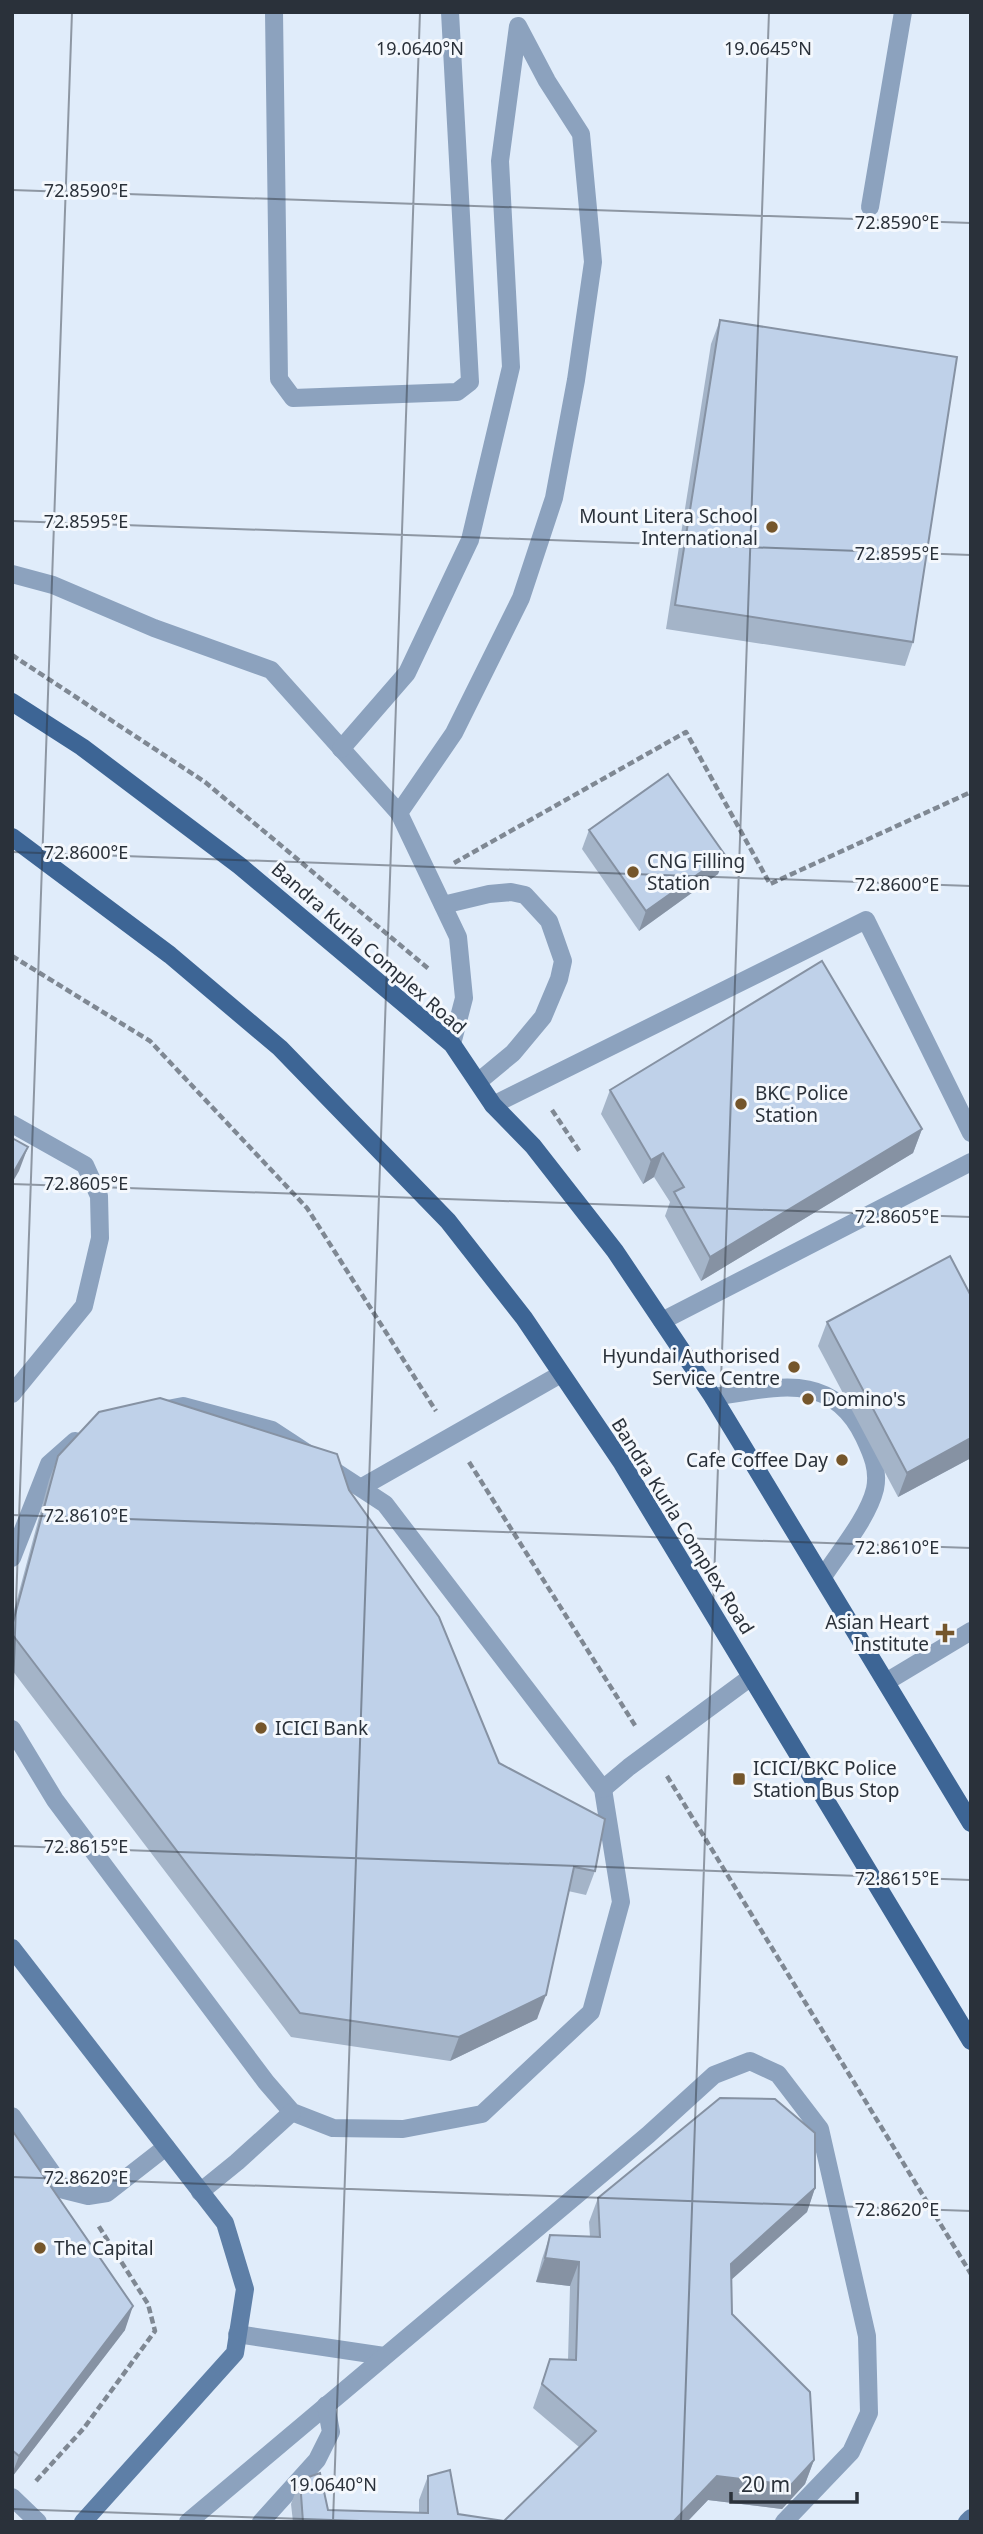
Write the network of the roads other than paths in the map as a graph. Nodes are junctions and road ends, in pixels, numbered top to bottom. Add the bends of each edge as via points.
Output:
1 (274, 12) edge
2 (450, 12) edge
3 (903, 12) edge
4 (517, 19) edge
5 (870, 207) dead end
6 (12, 574) edge
7 (12, 702) edge
8 (341, 748) junction
9 (398, 813) junction
10 (12, 837) edge
11 (443, 905) junction
12 (453, 1044) junction
13 (478, 1082) junction
14 (493, 1105) junction
15 (12, 1124) edge
16 (971, 1133) edge
17 (971, 1163) edge
18 (662, 1321) junction
19 (562, 1374) junction
20 (12, 1394) edge
21 (713, 1397) junction
22 (145, 1413) edge
23 (85, 1432) edge
24 (362, 1487) junction
25 (12, 1558) edge
26 (823, 1577) junction
27 (971, 1631) edge
28 (751, 1677) junction
29 (886, 1682) junction
30 (12, 1728) edge
31 (603, 1789) junction
32 (968, 1811) edge
33 (12, 1948) edge
34 (971, 2041) edge
35 (292, 2112) junction
36 (12, 2116) edge
37 (166, 2147) junction
38 (200, 2192) junction
39 (237, 2334) junction
40 (384, 2356) junction
41 (326, 2405) junction
42 (15, 2500) edge
43 (38, 2522) edge
44 (83, 2522) edge
45 (188, 2522) edge
46 (261, 2522) edge
47 (784, 2522) edge

1 - 2 lane via 279,379 293,398 457,392 470,382
3 - 5 lane
4 - 8 lane via 500,161 511,367 470,540 407,673
4 - 9 lane via 547,81 581,134 593,262 576,380 554,498 521,598 454,733
6 - 8 lane via 271,670
7 - 12 main road, Bandra Kurla Complex Road via 82,747 240,866
8 - 9 lane
9 - 11 lane
10 - 19 main road, Bandra Kurla Complex Road via 170,955 279,1048 448,1221
11 - 12 lane via 458,937 464,998
11 - 13 lane via 489,894 525,895 550,922 563,961 543,1017 513,1053
12 - 13 main road, Bandra Kurla Complex Road
13 - 14 main road, Bandra Kurla Complex Road
14 - 16 lane via 866,920
14 - 18 main road, Bandra Kurla Complex Road via 533,1146 615,1251
15 - 20 lane via 85,1165 99,1196 100,1238 85,1306
17 - 18 lane
18 - 21 main road, Bandra Kurla Complex Road
19 - 24 lane
19 - 28 main road, Bandra Kurla Complex Road via 622,1463
21 - 26 main road, Bandra Kurla Complex Road
21 - 26 lane via 776,1388 823,1391 843,1404 859,1427 872,1453 874,1491
22 - 24 lane via 183,1406 272,1430
23 - 25 lane via 49,1464
24 - 31 lane via 385,1504
26 - 29 main road, Bandra Kurla Complex Road
27 - 29 lane
28 - 31 lane
28 - 34 main road, Bandra Kurla Complex Road
29 - 32 main road, Bandra Kurla Complex Road
30 - 35 lane via 55,1800
31 - 35 lane via 621,1902 591,2012 482,2114 403,2129 333,2128
33 - 37 street
35 - 38 lane
36 - 37 lane via 64,2190 88,2196 107,2193
37 - 38 street
38 - 39 street via 225,2223 244,2289
39 - 40 lane
39 - 44 street via 235,2353
40 - 41 lane
40 - 47 lane via 714,2075 750,2061 778,2074 820,2129 867,2336 869,2413 851,2452
41 - 45 lane
41 - 46 lane via 331,2432 317,2460
42 - 43 lane

